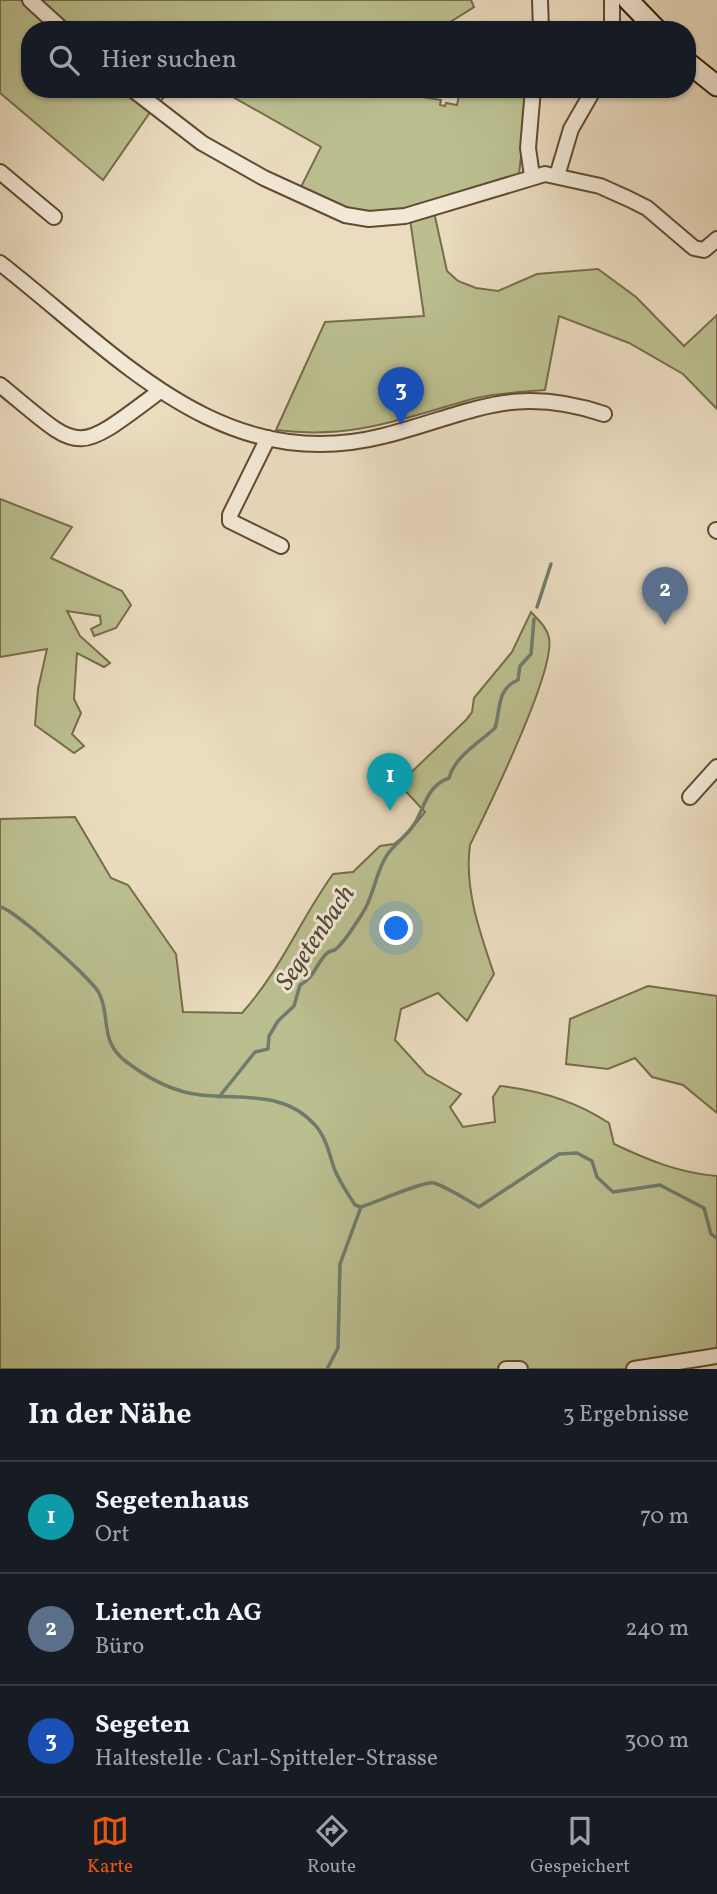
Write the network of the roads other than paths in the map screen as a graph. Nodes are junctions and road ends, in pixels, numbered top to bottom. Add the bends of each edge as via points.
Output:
1 (30, 0) edge
2 (540, 0) edge
3 (612, 0) edge
4 (628, 0) edge
5 (53, 21) edge
6 (541, 21) edge
7 (612, 21) edge
8 (648, 21) edge
9 (696, 69) edge
10 (717, 86) edge
11 (144, 98) edge
12 (532, 98) edge
13 (589, 98) edge
14 (0, 172) edge
15 (532, 176) junction
16 (557, 176) junction
17 (54, 217) dead end
18 (717, 239) edge
19 (0, 263) edge
20 (0, 385) edge
21 (160, 391) junction
22 (604, 414) dead end
23 (268, 438) junction
24 (281, 545) dead end
25 (717, 767) edge
26 (690, 797) dead end
27 (717, 1356) edge
28 (506, 1369) edge
29 (520, 1369) edge
30 (634, 1369) edge

1 - 5 street
2 - 6 street
3 - 7 street
4 - 8 street
9 - 10 street
11 - 15 street via 202,143 298,195 358,218 395,218 434,209
12 - 15 street via 527,148
13 - 16 street via 571,129
14 - 17 street
15 - 16 street
16 - 18 street via 629,198 694,248 704,250
19 - 21 street
20 - 21 street via 55,430 85,440 103,433
21 - 23 street via 198,415
22 - 23 street via 565,403 528,400 483,407 354,442 298,443
23 - 24 street via 230,521
25 - 26 street
27 - 30 street
28 - 29 street

